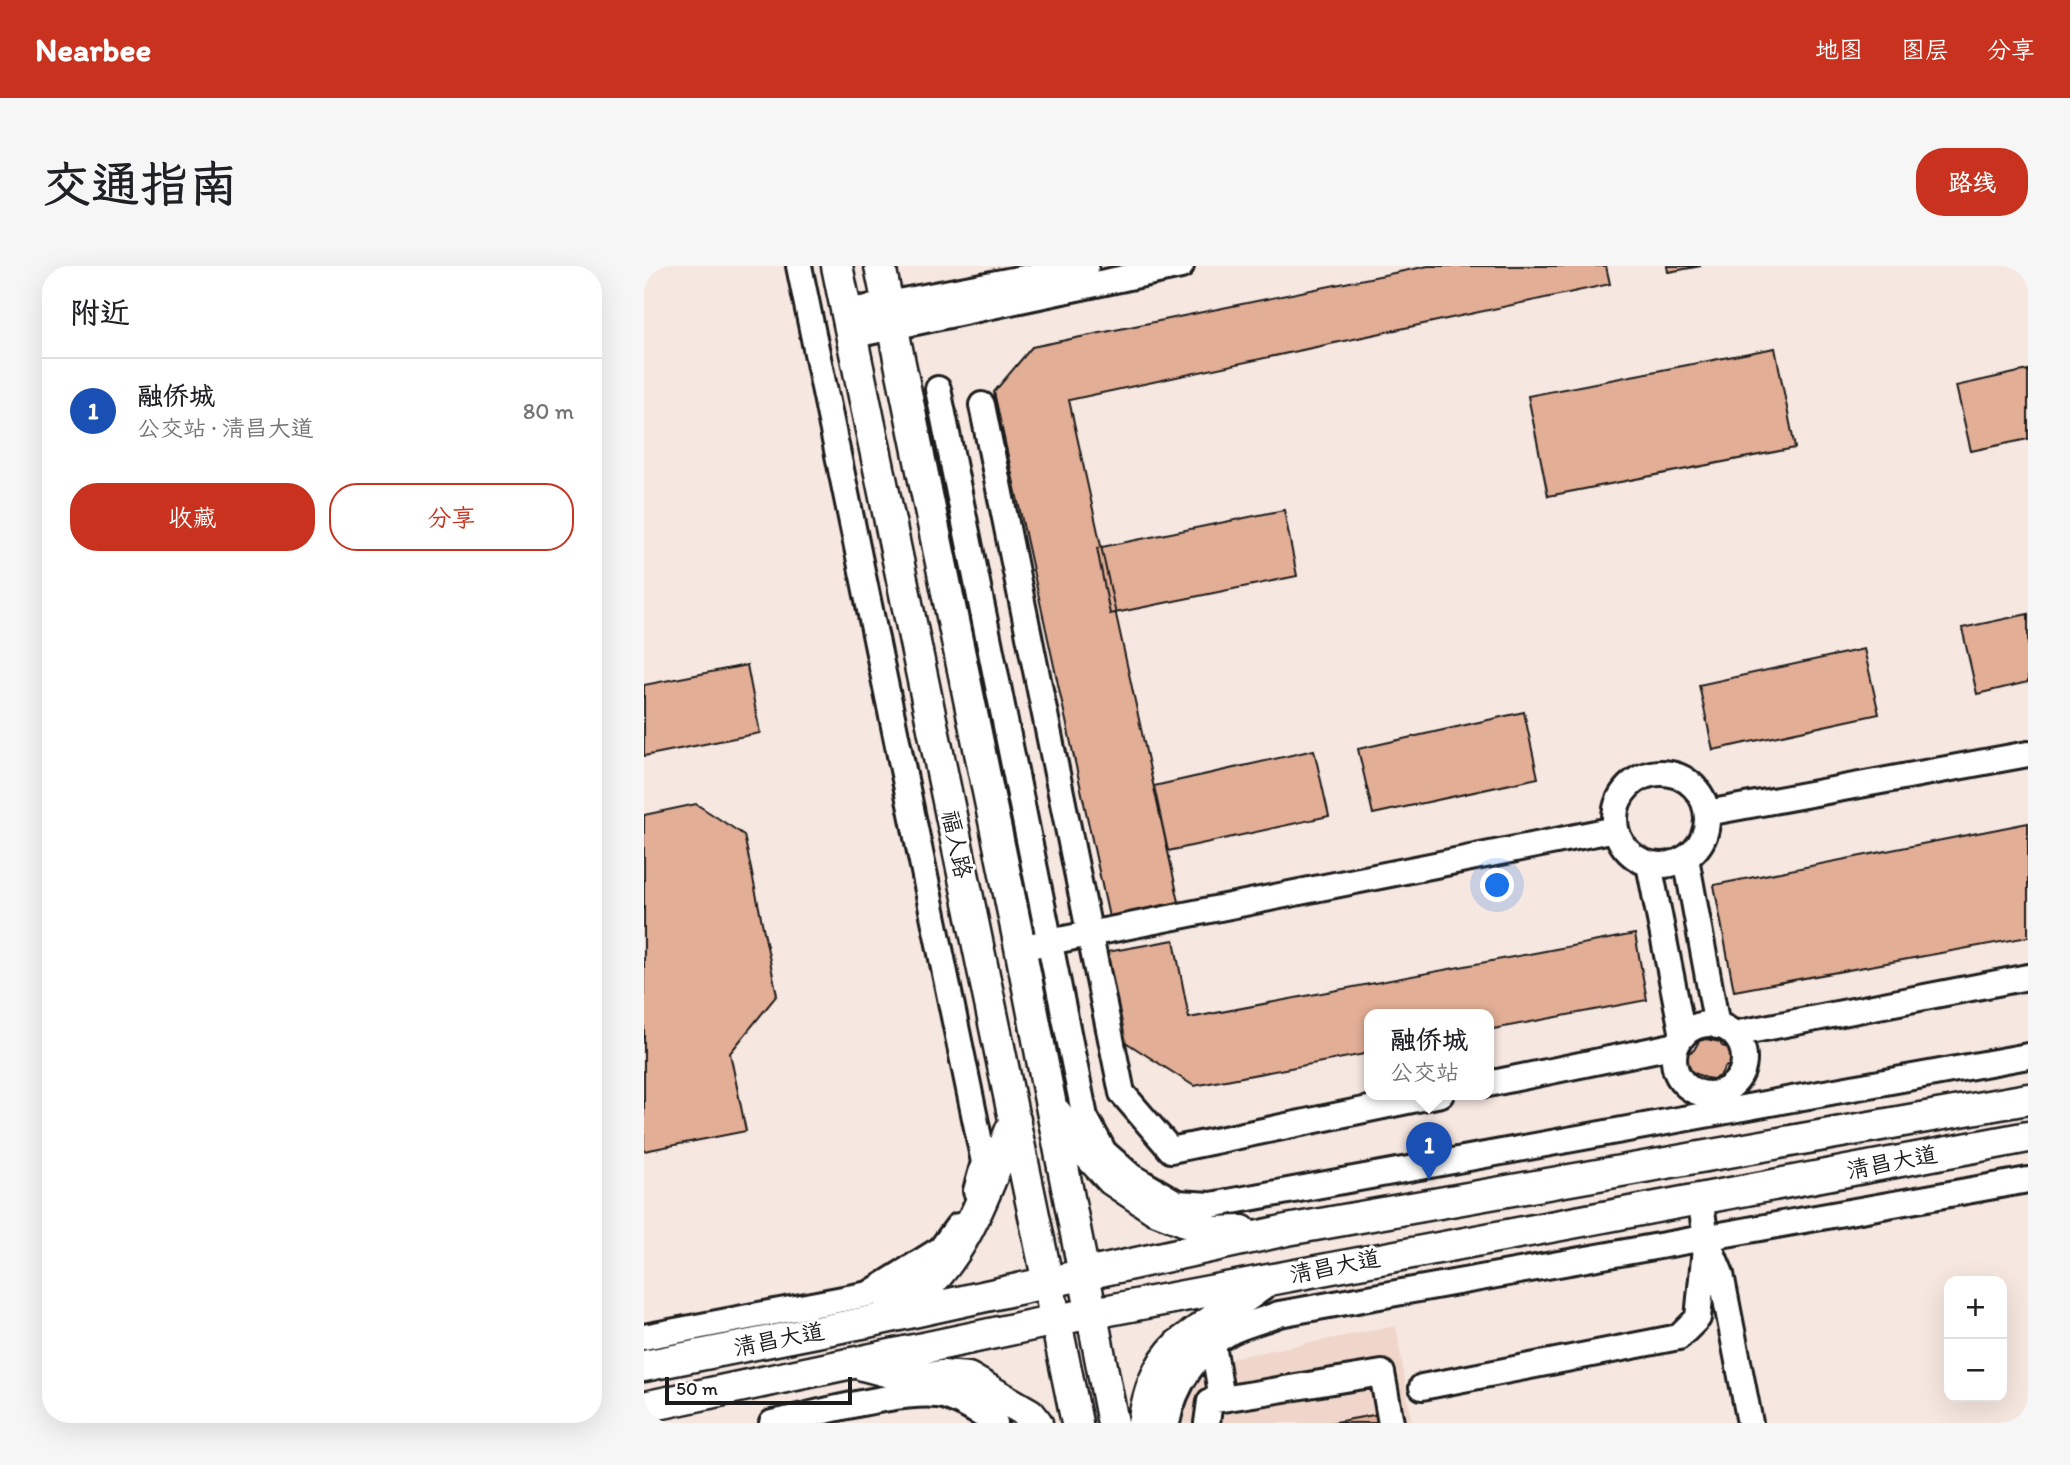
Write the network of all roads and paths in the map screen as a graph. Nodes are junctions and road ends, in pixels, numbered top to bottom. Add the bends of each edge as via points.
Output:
1 (799, 266) edge
2 (837, 266) edge
3 (880, 266) edge
4 (1086, 266) edge
5 (1181, 266) edge
6 (890, 316) junction
7 (848, 324) junction
8 (938, 389) dead end
9 (982, 405) dead end
10 (2028, 754) edge
11 (1707, 813) junction
12 (1616, 829) junction
13 (1686, 858) junction
14 (1649, 864) junction
15 (1089, 934) junction
16 (1049, 942) junction
17 (1020, 947) junction
18 (2028, 977) edge
19 (1726, 1030) junction
20 (1680, 1041) junction
21 (2028, 1056) edge
22 (1494, 1083) edge
23 (2028, 1099) edge
24 (1412, 1100) edge
25 (1720, 1103) junction
26 (1051, 1106) junction
27 (1015, 1120) junction
28 (2024, 1139) edge
29 (1729, 1152) junction
30 (2028, 1180) edge
31 (1700, 1198) junction
32 (1287, 1230) junction
33 (1706, 1238) junction
34 (1085, 1275) junction
35 (1270, 1278) junction
36 (1047, 1283) junction
37 (1093, 1314) junction
38 (1056, 1320) junction
39 (872, 1321) junction
40 (644, 1337) edge
41 (1213, 1345) junction
42 (855, 1363) junction
43 (644, 1366) edge
44 (1422, 1387) dead end
45 (1222, 1399) junction
46 (644, 1407) edge
47 (772, 1423) edge
48 (995, 1423) edge
49 (1037, 1423) edge
50 (1077, 1423) edge
51 (1114, 1423) edge
52 (1143, 1423) edge
53 (1167, 1423) edge
54 (1207, 1423) edge
55 (1391, 1423) edge
56 (1750, 1423) edge

1 - 40 street via 984,1163 972,1208 941,1249 869,1294
2 - 7 main road, 福人路
3 - 6 main road, 福人路
4 - 6 street
5 - 6 street
6 - 7 street
6 - 17 main road, 福人路
7 - 27 main road, 福人路
8 - 16 street
9 - 15 street
10 - 11 street
11 - 12 street via 1699,792 1688,780 1659,772 1644,775 1622,793 1616,806
11 - 13 street via 1703,838
12 - 14 street via 1625,848
12 - 15 street
13 - 14 street via 1665,865
13 - 19 street
14 - 20 street
15 - 16 street
15 - 24 street via 1122,1093 1171,1150
16 - 17 street
16 - 25 street via 1085,1117 1104,1152 1131,1176 1177,1203 1211,1205
17 - 26 main road, 福人路
18 - 19 street
19 - 20 street via 1702,1025
19 - 25 street via 1741,1044 1744,1066
20 - 22 street
20 - 25 street via 1674,1056 1679,1078 1687,1087
21 - 25 street
23 - 29 main road, 清昌大道
25 - 29 street
26 - 32 main road via 1112,1180 1164,1214 1214,1232
26 - 34 main road, 福人路
27 - 36 main road, 福人路
27 - 39 main road via 978,1212 953,1255 922,1290
28 - 31 main road, 清昌大道
29 - 32 main road, 清昌大道
30 - 33 street
31 - 33 street
31 - 35 main road, 清昌大道
32 - 34 main road, 清昌大道
33 - 41 street via 1279,1314 1232,1331
33 - 44 street via 1698,1318 1679,1337
33 - 56 street via 1721,1274
34 - 36 main road, 清昌大道
34 - 37 main road, 福人路
35 - 37 main road, 清昌大道
35 - 52 main road via 1166,1357 1153,1381
36 - 38 main road, 福人路
36 - 39 main road, 清昌大道
37 - 38 main road, 清昌大道
37 - 51 main road, 福人路
38 - 42 main road, 清昌大道
38 - 50 main road, 福人路
39 - 43 main road, 清昌大道
41 - 45 street
41 - 53 street via 1199,1356 1181,1384
42 - 46 main road, 清昌大道
42 - 49 main road via 916,1379 968,1378 1030,1414
45 - 54 street via 1210,1401
45 - 55 street via 1382,1373
47 - 48 street via 914,1394 946,1397

